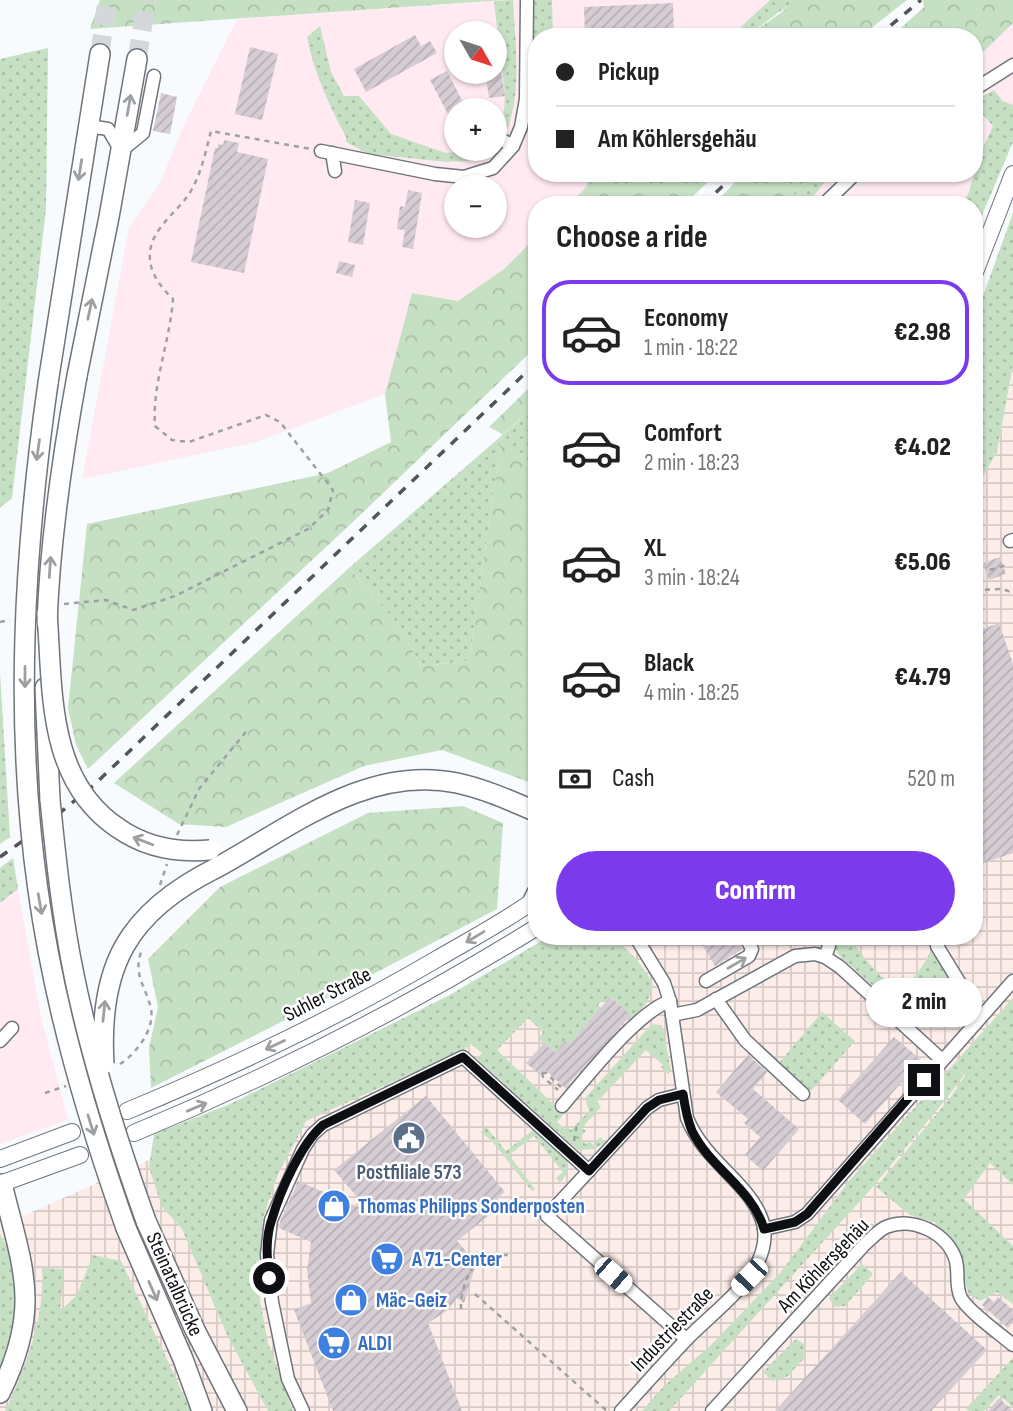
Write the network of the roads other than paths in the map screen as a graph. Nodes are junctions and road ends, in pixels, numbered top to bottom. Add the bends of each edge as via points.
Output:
1 (527, 0) edge
2 (528, 28) edge
3 (100, 54) tunnel mouth
4 (137, 59) tunnel mouth
5 (1013, 65) edge
6 (154, 76) dead end
7 (983, 84) edge
8 (528, 110) edge
9 (88, 126) junction
10 (507, 143) edge
11 (513, 146) junction
12 (121, 150) junction
13 (335, 171) dead end
14 (1013, 174) edge
15 (847, 182) edge
16 (833, 196) edge
17 (983, 251) edge
18 (54, 609) junction
19 (528, 809) edge
20 (213, 859) junction
21 (528, 902) edge
22 (528, 933) edge
23 (641, 945) edge
24 (750, 945) edge
25 (829, 945) edge
26 (937, 946) dead end
27 (825, 957) junction
28 (1013, 981) edge
29 (706, 982) dead end
30 (716, 999) junction
31 (671, 1008) junction
32 (896, 1017) junction
33 (12, 1028) dead end
34 (0, 1041) edge
35 (942, 1060) junction
36 (683, 1094) junction
37 (803, 1094) dead end
38 (106, 1104) junction
39 (562, 1107) dead end
40 (127, 1111) dead end
41 (72, 1132) dead end
42 (134, 1133) dead end
43 (80, 1154) dead end
44 (0, 1159) edge
45 (589, 1171) junction
46 (1, 1182) edge
47 (0, 1224) edge
48 (764, 1229) junction
49 (18, 1249) junction
50 (687, 1339) junction
51 (1013, 1345) edge
52 (184, 1359) junction
53 (0, 1393) edge
54 (202, 1411) edge
55 (213, 1411) edge
56 (237, 1411) edge
57 (303, 1411) edge
58 (621, 1411) edge
59 (712, 1411) edge

1 - 2 street
3 - 9 highway, Steinatalbrücke
12 -> 4 highway
5 - 7 street
6 - 12 street via 143,133
8 - 11 street
9 - 12 street via 108,129
9 -> 52 highway, Steinatalbrücke, bridge via 35,471 24,716 28,803 38,891 72,1062 126,1228
10 - 11 street
11 - 13 street via 493,169 475,178 401,170 327,152
18 -> 12 highway, bridge via 59,477
14 - 17 main road
15 - 16 street
20 -> 18 highway, bridge via 133,838 103,818 78,788 58,737
18 - 38 highway, bridge via 45,716 59,887 74,975
19 - 20 highway via 457,783 410,780 361,790
38 -> 20 highway, bridge via 103,1015 120,954 136,927
21 -> 40 main road, Suhler Straße via 353,1006
42 -> 22 main road via 348,1035
23 - 31 street via 664,983
29 -> 24 street via 750,956
25 - 27 street
26 - 32 street via 967,995 965,1010
27 - 30 street via 795,956 764,977
27 - 32 street
28 - 35 street
30 - 31 street via 697,1010
30 - 37 street via 743,1042
31 - 36 street
31 - 39 street via 659,1005 637,1022
32 - 35 street
33 - 34 street
35 - 48 street via 807,1214 795,1222
36 - 45 street via 647,1108
36 - 48 street via 693,1133 754,1205
38 - 56 highway, bridge via 146,1221
41 - 44 main road
43 - 46 main road
45 - 50 street via 547,1216
45 - 57 street via 463,1057 323,1125 303,1149 271,1220 267,1254 288,1379
46 - 49 highway
47 - 49 highway
48 - 50 street, Industriestraße via 763,1249 754,1269
49 - 53 highway via 25,1284 24,1321
50 - 58 street, Industriestraße
51 - 59 street, Am Köhlersgehäu via 963,1301 956,1261 946,1244 930,1230 908,1222 885,1227
52 - 54 highway
52 - 55 highway

